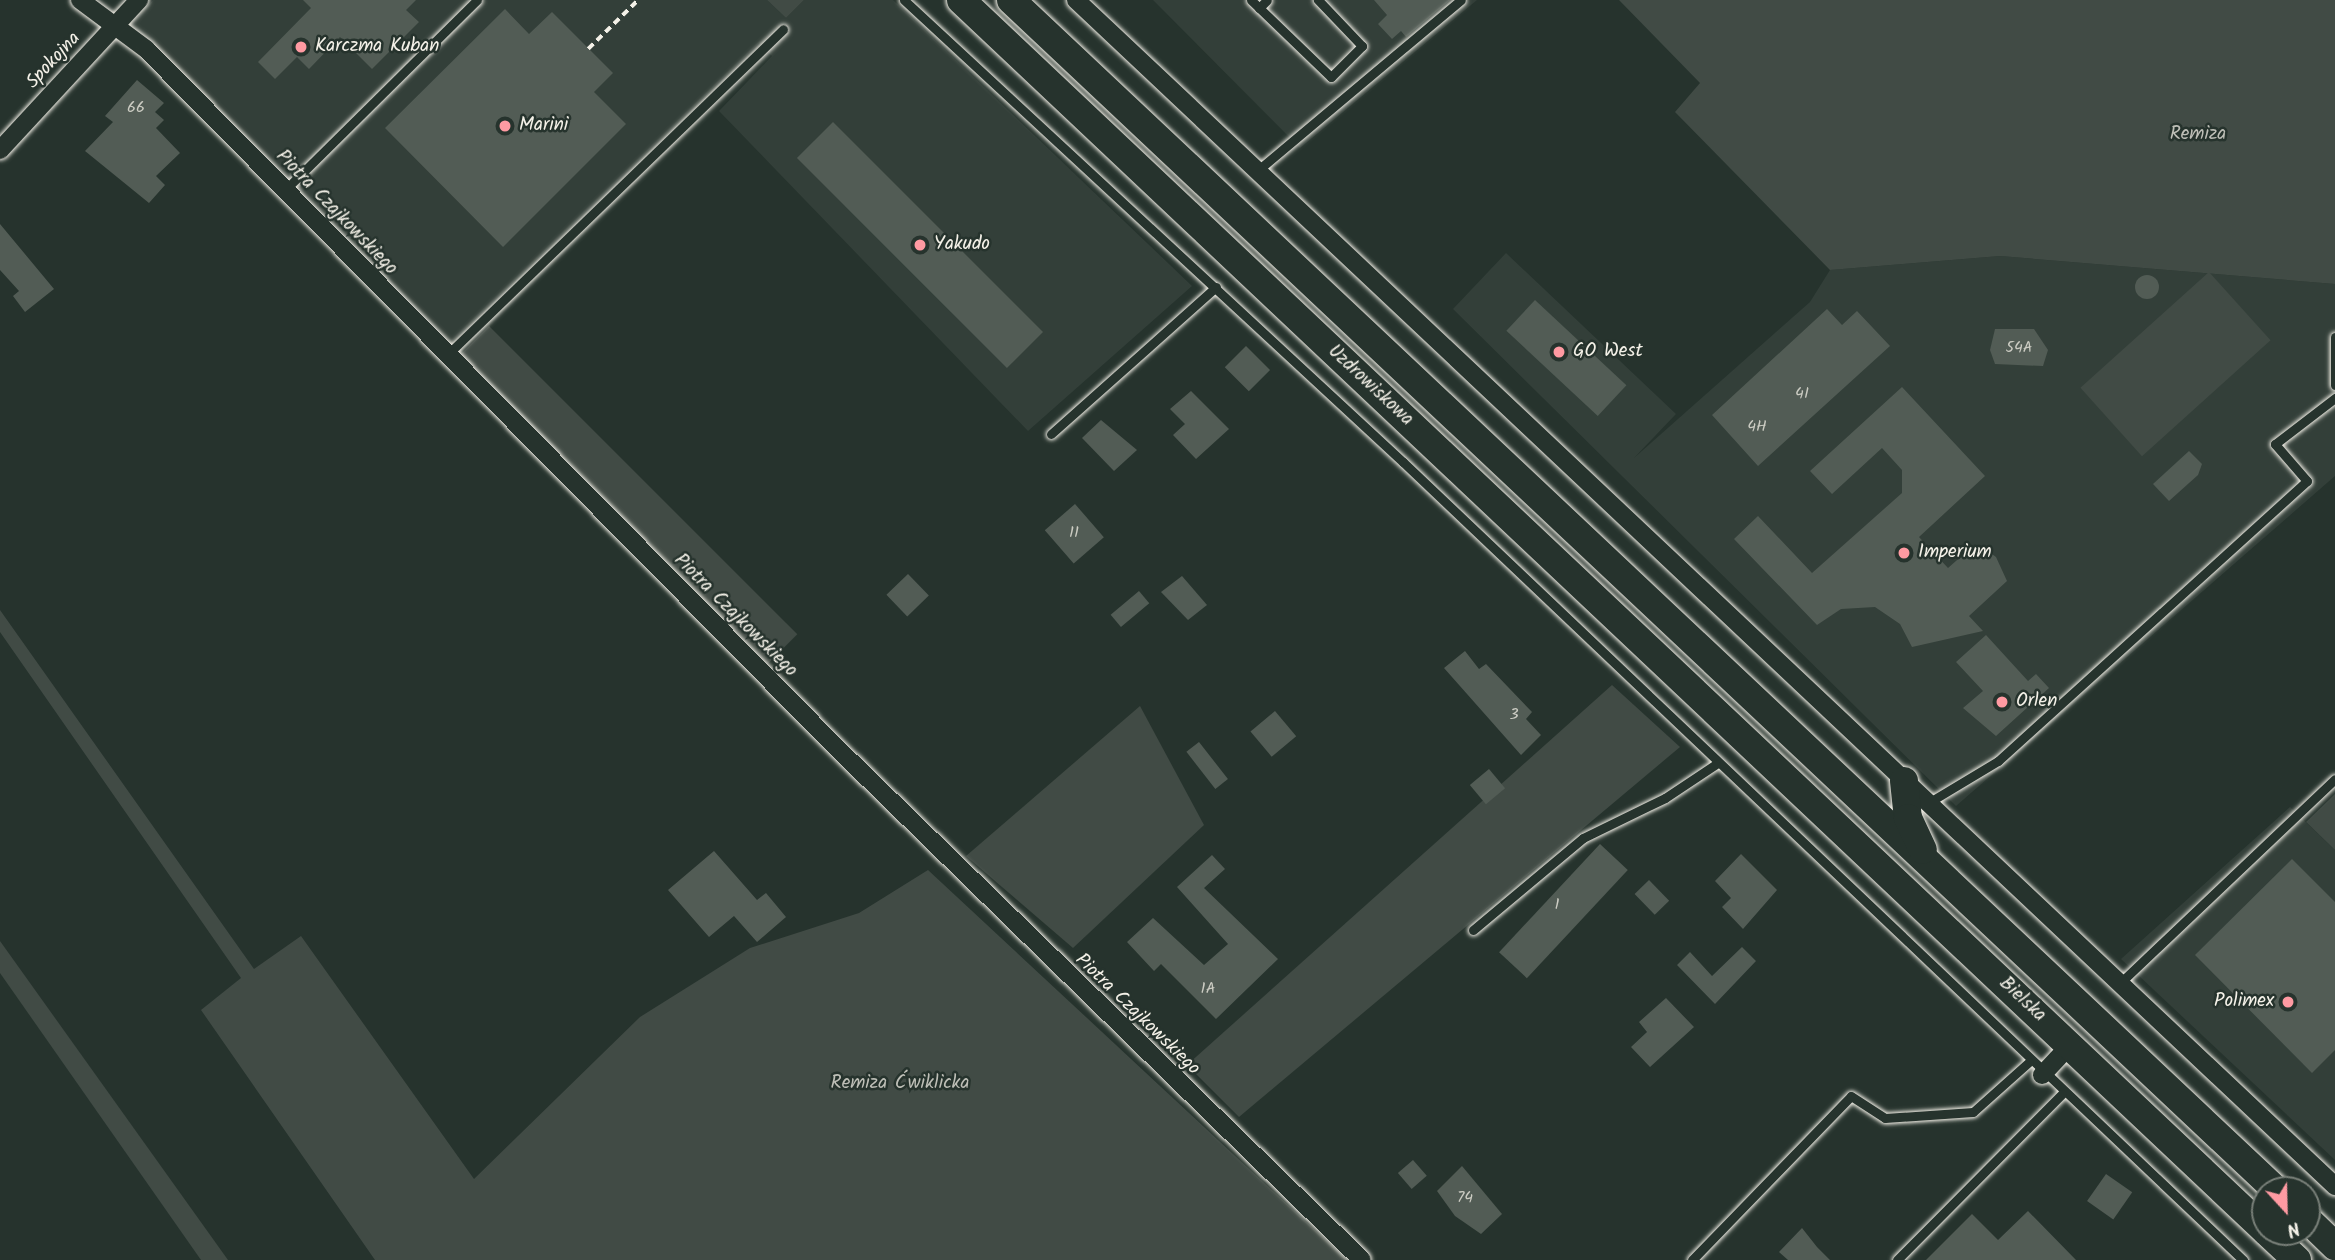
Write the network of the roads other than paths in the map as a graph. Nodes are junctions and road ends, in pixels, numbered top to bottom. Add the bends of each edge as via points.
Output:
1 (80, 0) edge
2 (139, 0) edge
3 (477, 0) edge
4 (904, 0) edge
5 (961, 0) edge
6 (1011, 0) edge
7 (1076, 0) edge
8 (1251, 0) edge
9 (1267, 0) edge
10 (1318, 0) edge
11 (1461, 0) edge
12 (1259, 8) junction
13 (118, 24) junction
14 (783, 29) dead end
15 (0, 150) edge
16 (1257, 171) junction
17 (285, 190) junction
18 (1216, 287) junction
19 (2335, 337) edge
20 (447, 355) junction
21 (2335, 385) edge
22 (2335, 398) edge
23 (1051, 434) dead end
24 (1802, 745) joint
25 (1716, 764) junction
26 (1778, 771) joint
27 (2335, 779) edge
28 (1904, 781) junction
29 (1927, 803) junction
30 (1925, 856) junction
31 (1474, 930) dead end
32 (2120, 984) junction
33 (2070, 1045) junction
34 (2029, 1062) junction
35 (2042, 1075) junction
36 (2062, 1094) junction
37 (2261, 1176) edge
38 (2335, 1186) edge
39 (2251, 1217) edge
40 (2321, 1232) edge
41 (2335, 1245) edge
42 (2282, 1246) edge
43 (1363, 1260) edge
44 (1692, 1260) edge
45 (1897, 1260) edge
46 (2243, 1260) edge
47 (2297, 1260) edge

1 - 13 street, Piotra Czajkowskiego
2 - 13 street, Spokojna
3 - 17 lane
4 - 18 lane
5 - 26 main road, Uzdrowiskowa
6 - 24 main road, Uzdrowiskowa
7 - 16 street
8 - 12 lane
9 - 12 lane
10 - 12 lane via 1362,46 1331,76
11 - 16 lane
13 - 15 street, Spokojna
13 - 17 street, Piotra Czajkowskiego
14 - 20 lane
16 - 28 street
17 - 20 street, Piotra Czajkowskiego
18 - 23 lane
18 - 25 lane
19 - 21 lane
20 - 43 street, Piotra Czajkowskiego via 1099,1009
22 - 29 lane via 2275,444 2307,481 1998,761
24 - 30 main road, Bielska
25 - 31 lane via 1665,798 1583,838
25 - 34 lane
26 - 33 main road, Bielska
27 - 32 lane
28 - 29 street
28 - 30 main road via 1908,818
29 - 32 street
30 - 37 main road, Bielska
32 - 38 street
33 - 35 street
33 - 39 main road, Bielska
34 - 35 lane
34 - 44 lane via 1973,1112 1885,1118 1851,1096
35 - 36 lane
36 - 45 lane
36 - 46 lane
40 - 41 main road
42 - 47 main road, Bielska

